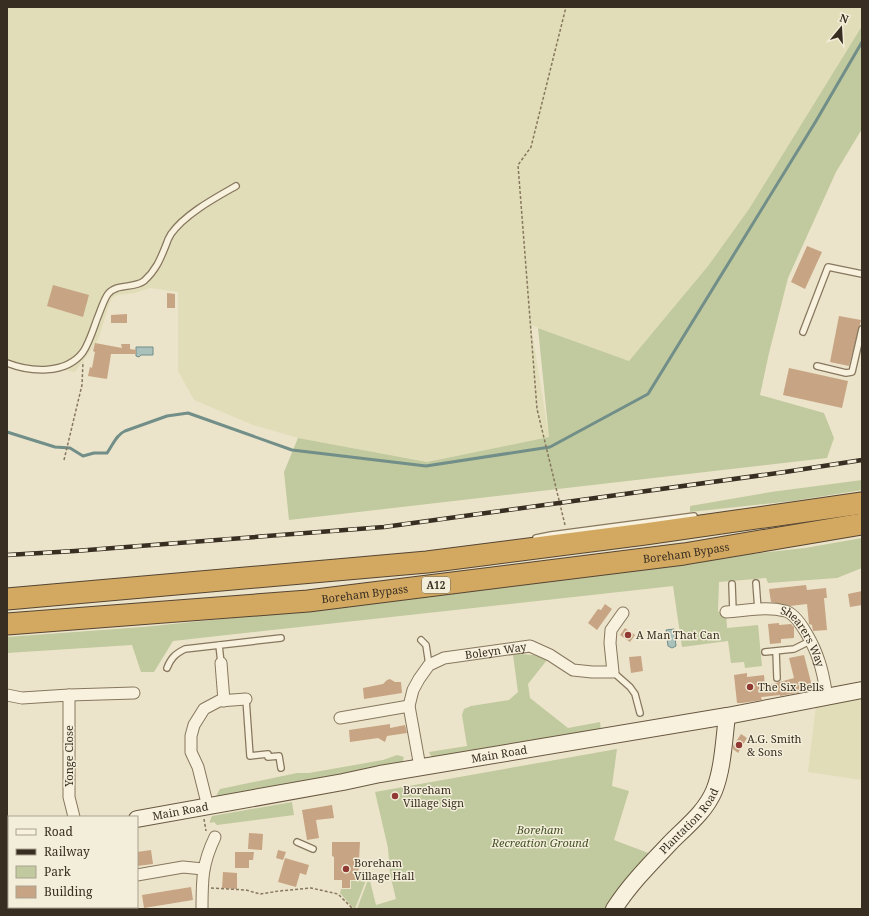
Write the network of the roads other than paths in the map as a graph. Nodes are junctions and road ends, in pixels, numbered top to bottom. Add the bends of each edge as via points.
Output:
1 (236, 186) dead end
2 (862, 274) edge
3 (862, 329) edge
4 (803, 332) dead end
5 (7, 363) edge
6 (817, 366) dead end
7 (862, 503) edge
8 (840, 507) junction
9 (757, 512) dead end
10 (697, 516) dead end
11 (862, 524) edge
12 (527, 540) dead end
13 (496, 546) dead end
14 (427, 562) junction
15 (756, 583) dead end
16 (732, 584) dead end
17 (7, 599) edge
18 (758, 610) junction
19 (730, 612) joint
20 (623, 613) dead end
21 (7, 624) edge
22 (281, 638) dead end
23 (421, 640) dead end
24 (810, 641) junction
25 (220, 645) junction
26 (776, 651) junction
27 (765, 652) dead end
28 (221, 663) joint
29 (429, 665) junction
30 (167, 668) dead end
31 (613, 672) junction
32 (778, 678) dead end
33 (862, 690) edge
34 (134, 693) dead end
35 (7, 695) edge
36 (69, 695) junction
37 (827, 697) junction
38 (246, 699) joint
39 (224, 701) junction
40 (410, 706) junction
41 (640, 713) dead end
42 (727, 716) junction
43 (340, 718) dead end
44 (420, 767) junction
45 (280, 768) dead end
46 (204, 807) junction
47 (74, 816) edge
48 (138, 819) edge
49 (214, 837) dead end
50 (297, 842) dead end
51 (313, 849) dead end
52 (203, 869) junction
53 (138, 875) edge
54 (202, 909) edge
55 (614, 909) edge

1 - 5 lane via 210,201 170,234 154,272 142,282 115,288 108,294 83,352 76,360 59,368 40,370 24,369
2 - 4 lane via 828,267
3 - 6 lane via 852,372
7 - 8 highway, A12
8 - 9 lane
8 - 14 highway, A12
10 - 12 lane
11 - 21 highway, Boreham Bypass / A12 via 684,554 315,600
13 - 14 lane
14 - 17 highway, A12
15 - 18 lane
16 - 19 lane
18 - 19 street, Shearers Way
18 - 24 street, Shearers Way via 787,611
20 - 31 street via 611,630
22 - 25 lane
23 - 29 lane via 426,645
24 - 26 lane via 794,649
24 - 37 street, Shearers Way via 820,662
25 - 28 lane
25 - 30 lane via 185,649 175,654
26 - 27 lane
26 - 32 lane
28 - 39 street
29 - 31 street, Boleyn Way via 444,658 530,646 573,670
29 - 40 street via 413,690
31 - 41 lane via 635,694
33 - 37 main road, Main Road
34 - 36 street
35 - 36 street via 22,698
36 - 47 street, Yonge Close via 69,797
37 - 42 main road, Main Road
38 - 39 street
38 - 45 lane via 250,756 279,756
39 - 46 street via 204,709 194,725 191,736 191,752 198,767
40 - 43 street
40 - 44 street
42 - 44 main road, Main Road
42 - 55 main road, Plantation Road via 718,779 710,798 697,817 640,875
44 - 46 main road, Main Road
46 - 48 main road, Main Road
49 - 52 street
50 - 51 lane
52 - 53 street via 184,867
52 - 54 street

